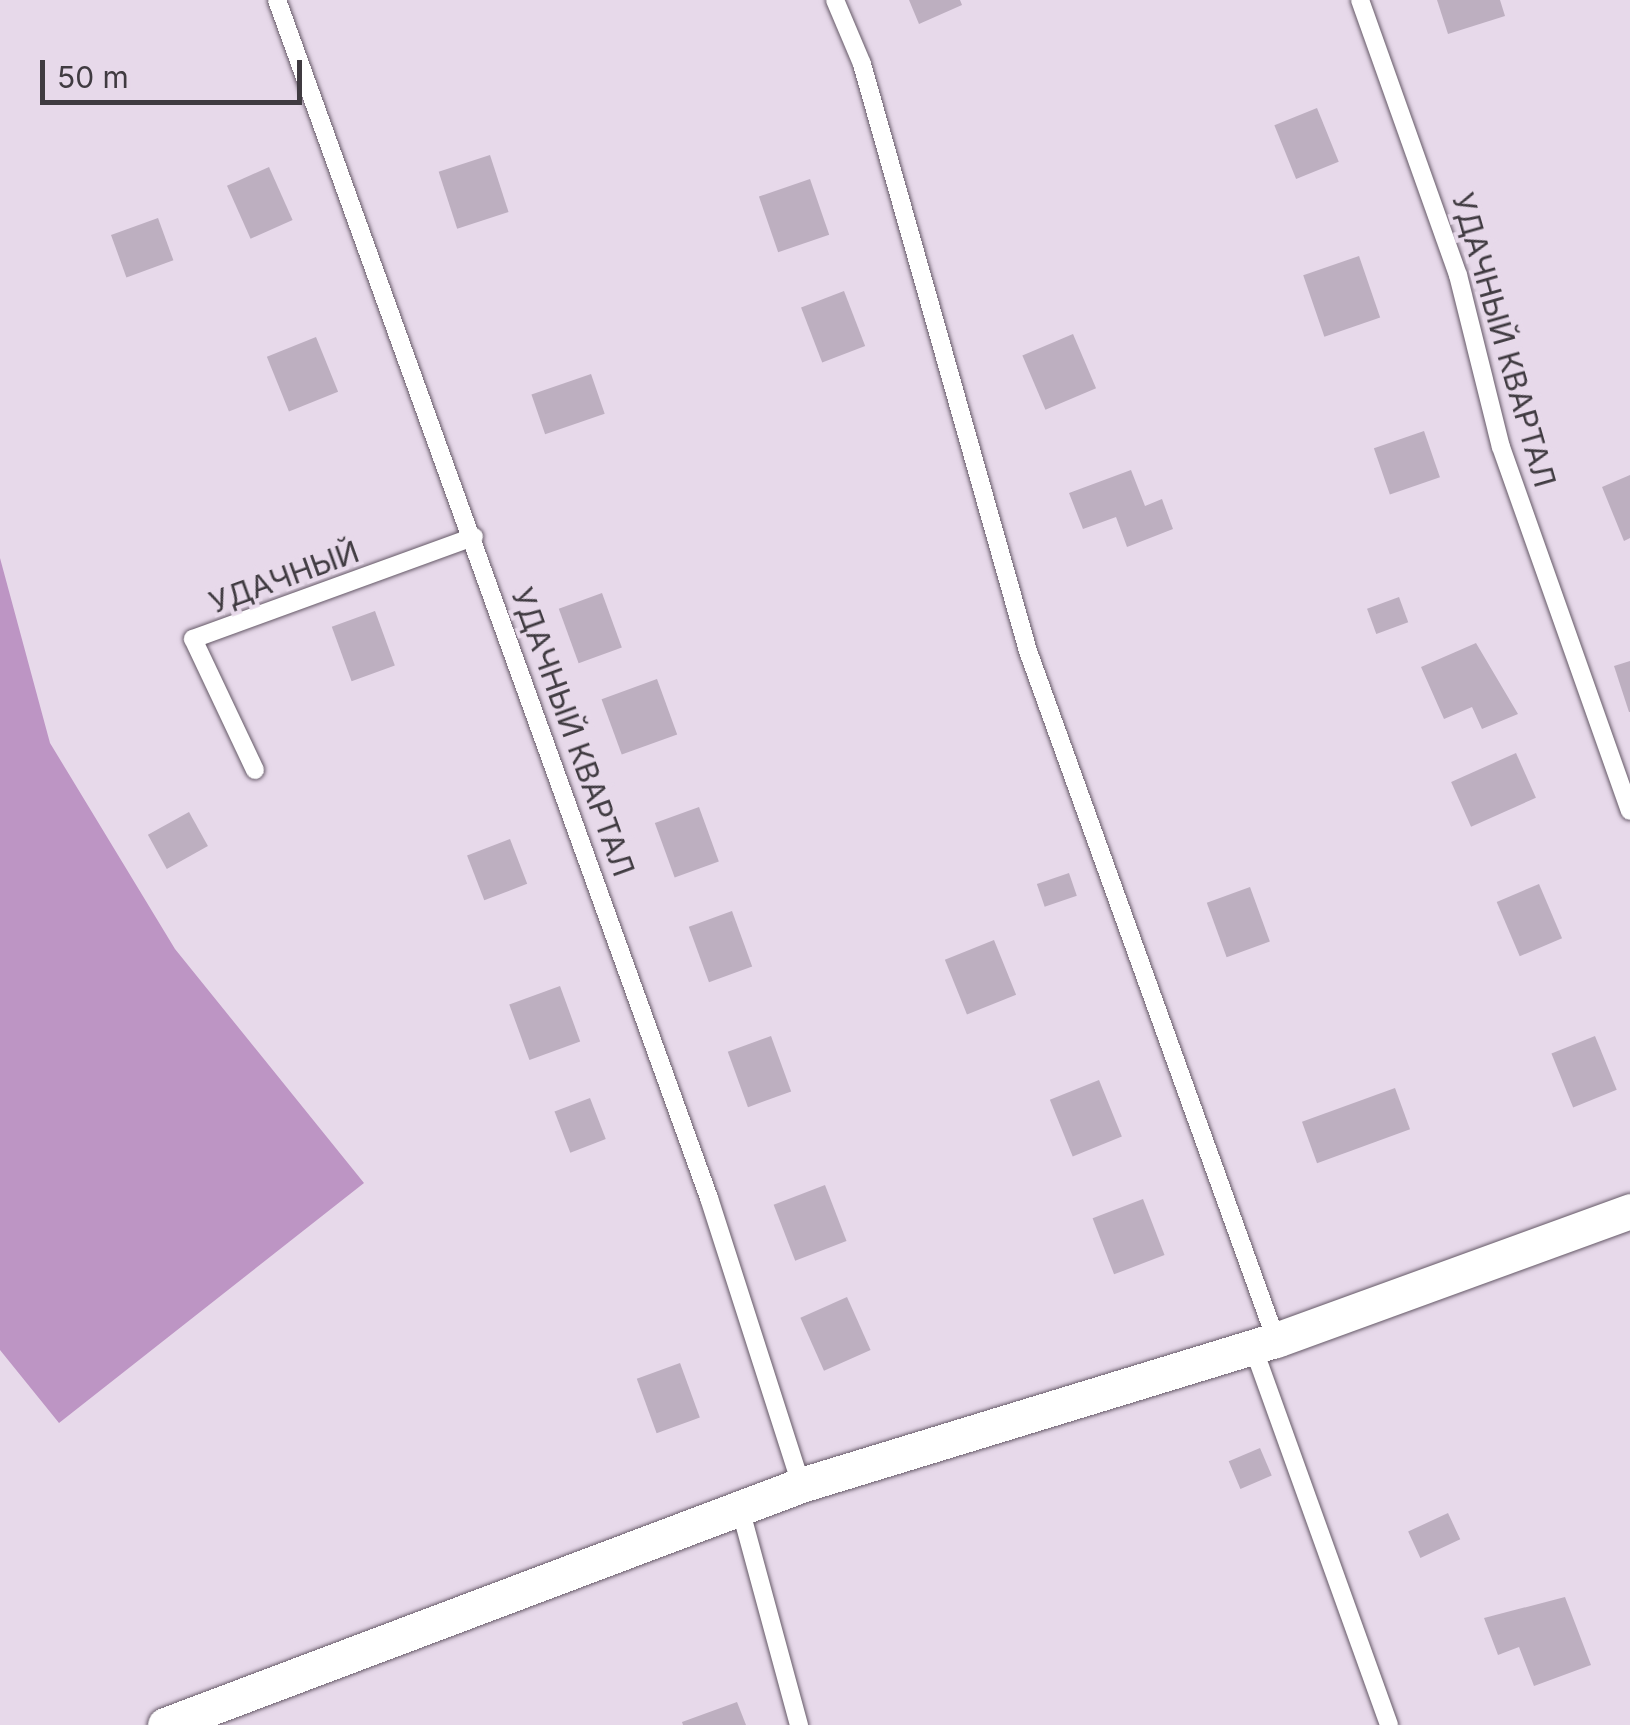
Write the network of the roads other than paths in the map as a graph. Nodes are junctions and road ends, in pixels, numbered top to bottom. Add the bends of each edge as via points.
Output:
1 (835, 0) edge
2 (1360, 0) edge
3 (277, 1) edge
4 (474, 537) junction
5 (255, 770) dead end
6 (1630, 811) edge
7 (1630, 1211) edge
8 (1264, 1343) junction
9 (802, 1485) junction
10 (740, 1508) junction
11 (165, 1725) edge
12 (800, 1725) edge
13 (1389, 1725) edge

1 - 8 lane via 862,64 1028,651
2 - 6 lane, УДАЧНЫЙ КВАРТАЛ via 1458,274 1501,447
3 - 4 lane, УДАЧНЫЙ КВАРТАЛ
4 - 5 lane, УДАЧНЫЙ via 193,639
4 - 9 lane, УДАЧНЫЙ КВАРТАЛ
7 - 8 street
8 - 9 street
8 - 13 lane
9 - 10 street
10 - 11 street
10 - 12 lane

